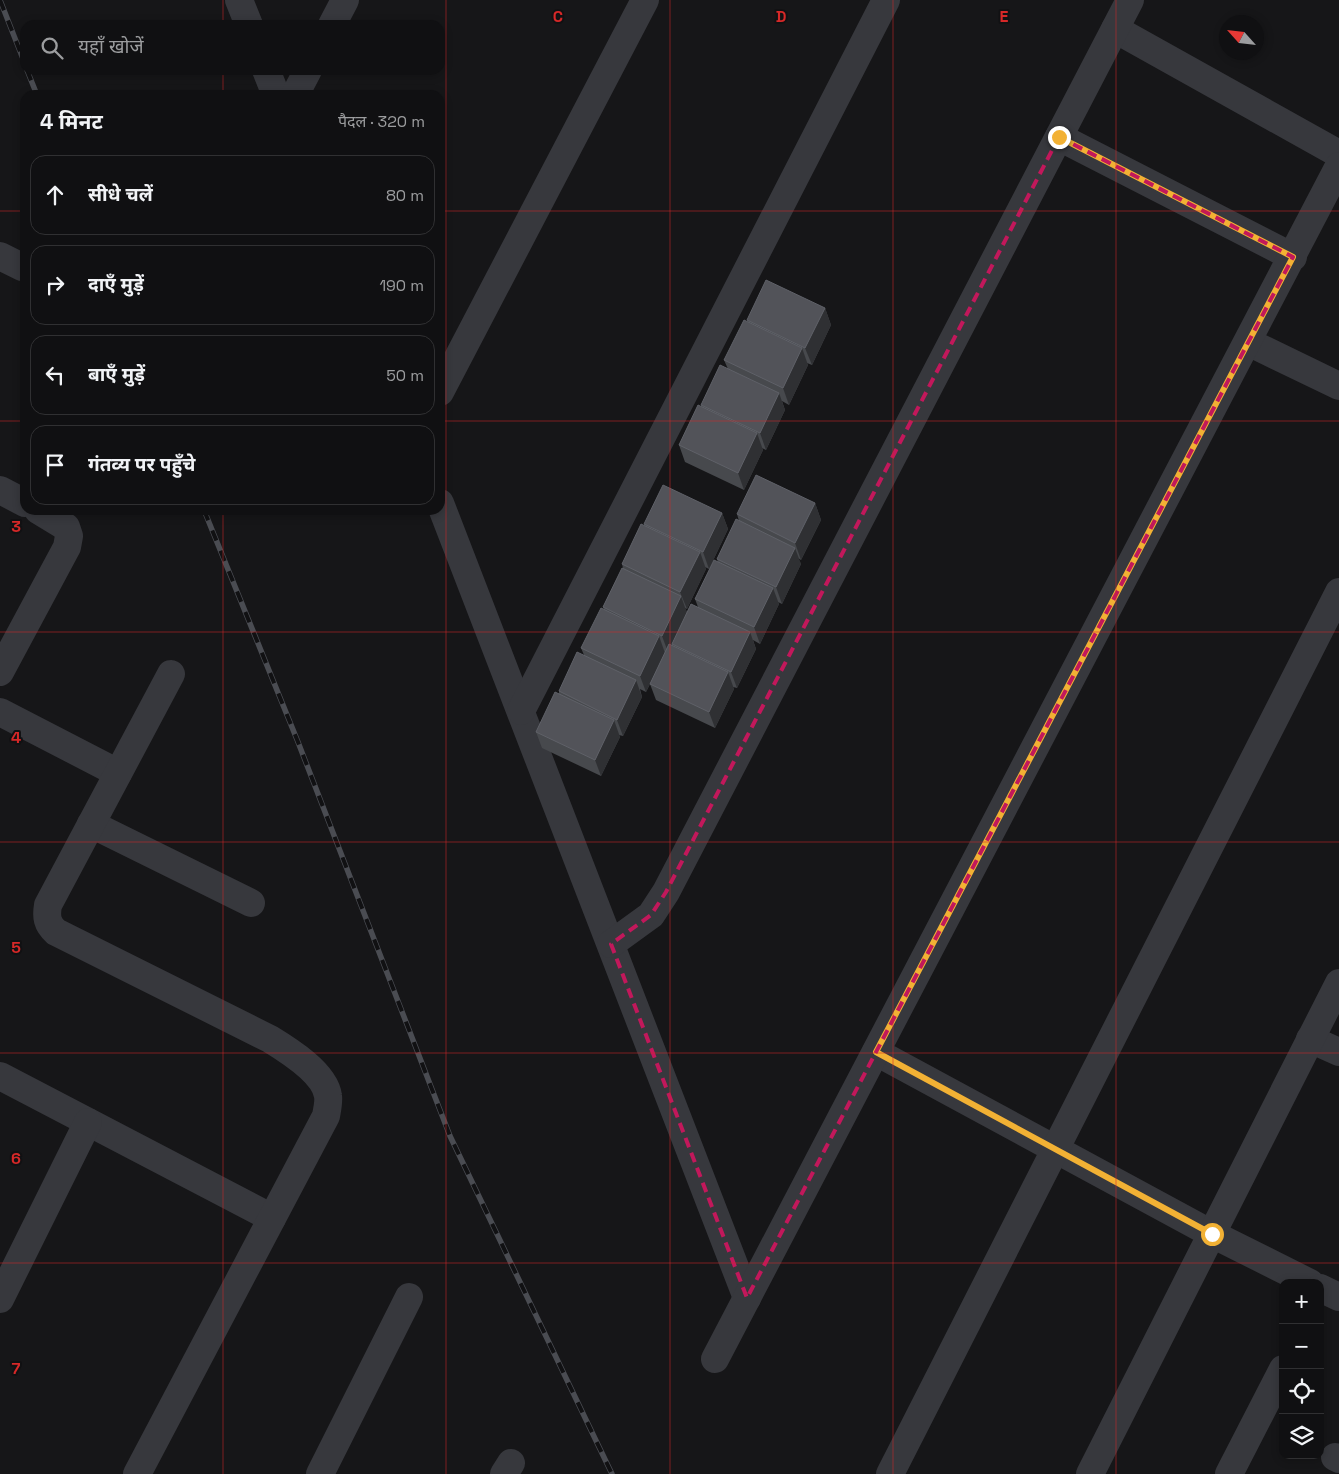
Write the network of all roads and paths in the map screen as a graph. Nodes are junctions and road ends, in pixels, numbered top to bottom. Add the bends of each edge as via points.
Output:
1 (239, 0) edge
2 (345, 0) edge
3 (645, 0) edge
4 (886, 0) edge
5 (1130, 0) edge
6 (247, 20) edge
7 (335, 20) edge
8 (1115, 29) junction
9 (268, 75) edge
10 (305, 75) edge
11 (274, 90) edge
12 (298, 90) edge
13 (1059, 137) junction
14 (1339, 154) edge
15 (1339, 166) edge
16 (1293, 257) junction
17 (1248, 342) junction
18 (445, 382) edge
19 (1339, 386) edge
20 (0, 490) edge
21 (20, 500) edge
22 (46, 515) edge
23 (445, 515) edge
24 (1339, 592) edge
25 (0, 672) edge
26 (170, 674) dead end
27 (521, 711) junction
28 (0, 712) edge
29 (118, 773) junction
30 (91, 824) junction
31 (251, 903) dead end
32 (611, 944) junction
33 (1339, 983) edge
34 (1310, 1039) junction
35 (876, 1052) junction
36 (1339, 1052) edge
37 (0, 1076) edge
38 (88, 1122) junction
39 (1055, 1150) junction
40 (272, 1218) junction
41 (1212, 1234) junction
42 (1300, 1279) edge
43 (2, 1292) edge
44 (409, 1297) dead end
45 (747, 1298) junction
46 (715, 1359) dead end
47 (1279, 1377) edge
48 (137, 1474) edge
49 (320, 1474) edge
50 (890, 1474) edge
51 (1090, 1474) edge
52 (1229, 1474) edge

1 - 6 street
2 - 7 street
3 - 18 street
4 - 27 street
5 - 8 street
8 - 13 street
8 - 14 street
9 - 11 street
10 - 12 street
13 - 16 street
13 - 32 street via 666,892 650,915
15 - 16 street
16 - 17 street
17 - 19 street
17 - 35 street
20 - 21 street
22 - 25 street via 66,527 69,536 67,547
23 - 27 street
24 - 39 street
26 - 29 street
27 - 32 street
28 - 29 street
29 - 30 street
30 - 31 street
30 - 40 street via 48,905 46,916 49,926 270,1039 298,1057 320,1080 328,1096 326,1116
32 - 45 street
33 - 34 street
34 - 36 street
34 - 41 street
35 - 39 street
35 - 45 street
37 - 38 street
38 - 40 street
38 - 43 street
39 - 41 street
39 - 50 street
40 - 48 street
41 - 42 street
41 - 51 street
44 - 49 street
45 - 46 street
47 - 52 street

